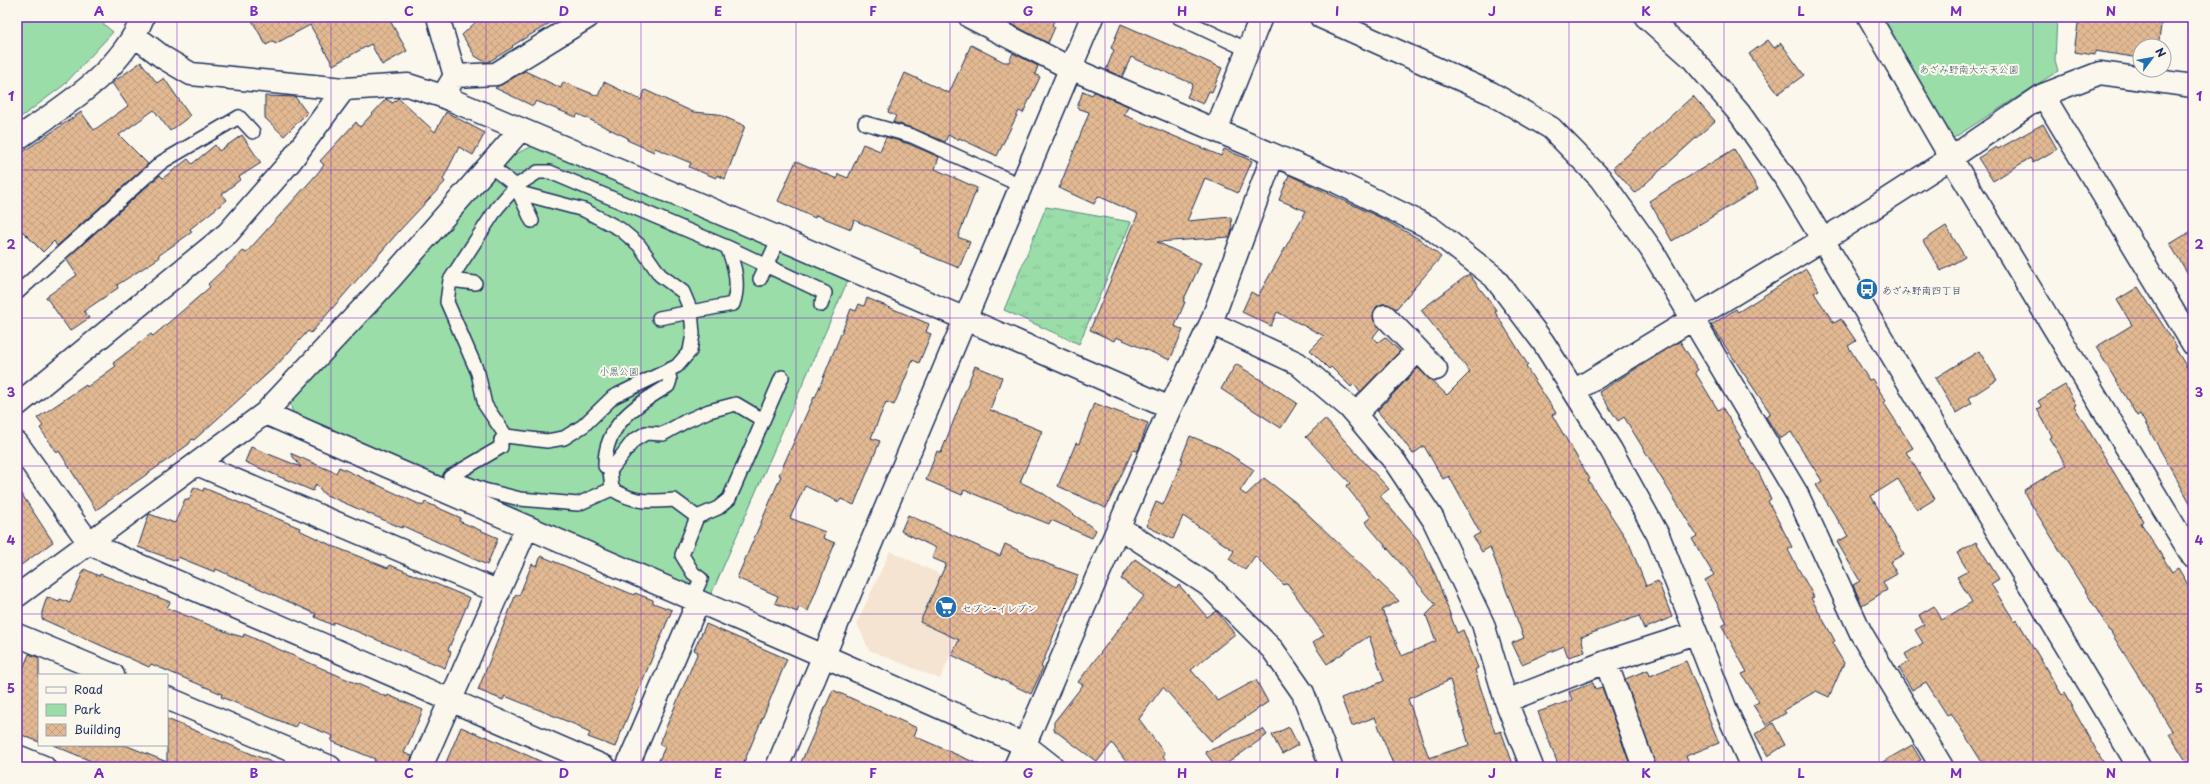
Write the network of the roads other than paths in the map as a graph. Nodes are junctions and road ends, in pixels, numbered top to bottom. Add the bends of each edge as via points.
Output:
1 (439, 17) edge
2 (588, 17) edge
3 (970, 17) edge
4 (1092, 17) edge
5 (1178, 17) edge
6 (1261, 17) edge
7 (1321, 17) edge
8 (1646, 17) edge
9 (1869, 17) edge
10 (139, 27) edge
11 (1248, 50) junction
12 (1070, 68) junction
13 (455, 76) junction
14 (2193, 86) edge
15 (344, 89) junction
16 (2043, 95) junction
17 (442, 96) junction
18 (865, 123) dead end
19 (521, 129) junction
20 (1216, 130) junction
21 (253, 132) dead end
22 (17, 139) edge
23 (1273, 155) junction
24 (1951, 158) junction
25 (489, 165) junction
26 (1020, 185) junction
27 (518, 190) junction
28 (532, 221) dead end
29 (779, 238) junction
30 (1823, 240) junction
31 (727, 247) junction
32 (766, 266) junction
33 (760, 279) dead end
34 (450, 280) junction
35 (475, 283) dead end
36 (17, 293) edge
37 (821, 305) dead end
38 (691, 311) junction
39 (1385, 316) dead end
40 (659, 318) dead end
41 (1693, 318) junction
42 (966, 319) junction
43 (1211, 323) junction
44 (2193, 344) edge
45 (1418, 350) junction
46 (1436, 369) dead end
47 (668, 370) junction
48 (782, 377) dead end
49 (1574, 392) junction
50 (17, 405) edge
51 (1170, 408) junction
52 (265, 413) junction
53 (1356, 414) junction
54 (763, 420) junction
55 (506, 436) junction
56 (17, 443) edge
57 (197, 464) junction
58 (610, 471) junction
59 (612, 489) junction
60 (697, 518) junction
61 (527, 527) junction
62 (1120, 528) junction
63 (90, 544) junction
64 (2193, 557) edge
65 (499, 592) junction
66 (17, 596) edge
67 (695, 601) junction
68 (1696, 633) junction
69 (17, 635) edge
70 (824, 656) junction
71 (1606, 662) junction
72 (110, 674) edge
73 (168, 698) edge
74 (451, 700) junction
75 (1506, 701) junction
76 (1026, 745) junction
77 (17, 756) edge
78 (44, 767) edge
79 (330, 767) edge
80 (421, 767) edge
81 (605, 767) edge
82 (627, 767) edge
83 (776, 767) edge
84 (1015, 767) edge
85 (1053, 767) edge
86 (1331, 767) edge
87 (1532, 767) edge
88 (1644, 767) edge
89 (1752, 767) edge
90 (1942, 767) edge
91 (2138, 767) edge

1 - 13 street
2 - 13 street via 496,74
3 - 12 street
4 - 12 street
5 - 11 lane
6 - 11 street
7 - 41 street via 1491,93 1551,128 1600,178 1651,249
8 - 30 street via 1692,58 1740,114 1788,182
9 - 24 street
10 - 15 street via 164,58 191,74
10 - 22 street via 91,87
11 - 20 street
12 - 20 street
12 - 26 street
13 - 17 street
14 - 16 street via 2100,73
15 - 17 street via 408,85
15 - 50 street via 290,162 228,233
16 - 24 street
16 - 44 street
17 - 19 street
18 - 26 lane via 912,136
19 - 25 street
19 - 29 street
20 - 23 street
21 - 36 lane via 239,117 162,162
23 - 43 street
23 - 49 street via 1337,182 1431,228 1494,277 1543,342
24 - 30 street
24 - 64 street
25 - 27 lane
25 - 52 street via 390,279
26 - 42 street
27 - 28 lane
27 - 31 lane via 538,172 550,172
27 - 34 lane via 497,208
27 - 38 lane via 584,210 620,229 639,246 660,275 683,292
29 - 32 lane
29 - 42 street
30 - 41 street
30 - 91 street
31 - 32 lane
31 - 38 lane via 736,273 737,294 733,304
32 - 33 lane
32 - 37 lane via 825,294
34 - 35 lane
34 - 55 lane via 447,302 478,373 485,405
38 - 40 lane
38 - 47 lane via 693,334 690,352 677,366
39 - 45 street
41 - 49 street
41 - 90 street via 1797,494 1861,633
42 - 51 street
42 - 70 street
43 - 51 street
43 - 53 street via 1297,363
45 - 46 street
45 - 53 street
47 - 55 lane via 613,397 583,426 564,438 547,441
47 - 58 lane via 668,386 634,406 620,421 604,454 604,466
48 - 54 lane
49 - 68 street via 1611,450 1658,535
51 - 62 street
52 - 57 street
52 - 61 street
53 - 75 street via 1395,462 1433,520 1483,624
54 - 58 lane via 736,404 709,411 686,420 663,434 646,433 633,441
54 - 60 lane via 729,499 718,508
55 - 59 lane via 501,440 501,447 450,477 484,490 520,499 578,504
56 - 63 street
57 - 63 street
57 - 65 street
58 - 59 lane
59 - 60 lane via 627,499 650,502 674,500
60 - 67 lane via 682,555 693,573 701,579
61 - 65 street
61 - 67 street
62 - 76 street
62 - 86 street via 1208,585 1273,650 1303,693
63 - 66 street
63 - 74 street
65 - 74 street
67 - 70 street
67 - 82 street
68 - 71 street
68 - 89 street via 1726,710
69 - 72 street
70 - 76 street
70 - 83 street
71 - 75 street
71 - 88 street
73 - 79 street
74 - 80 street
74 - 81 street
75 - 87 street
76 - 84 street
76 - 85 street
77 - 78 street

